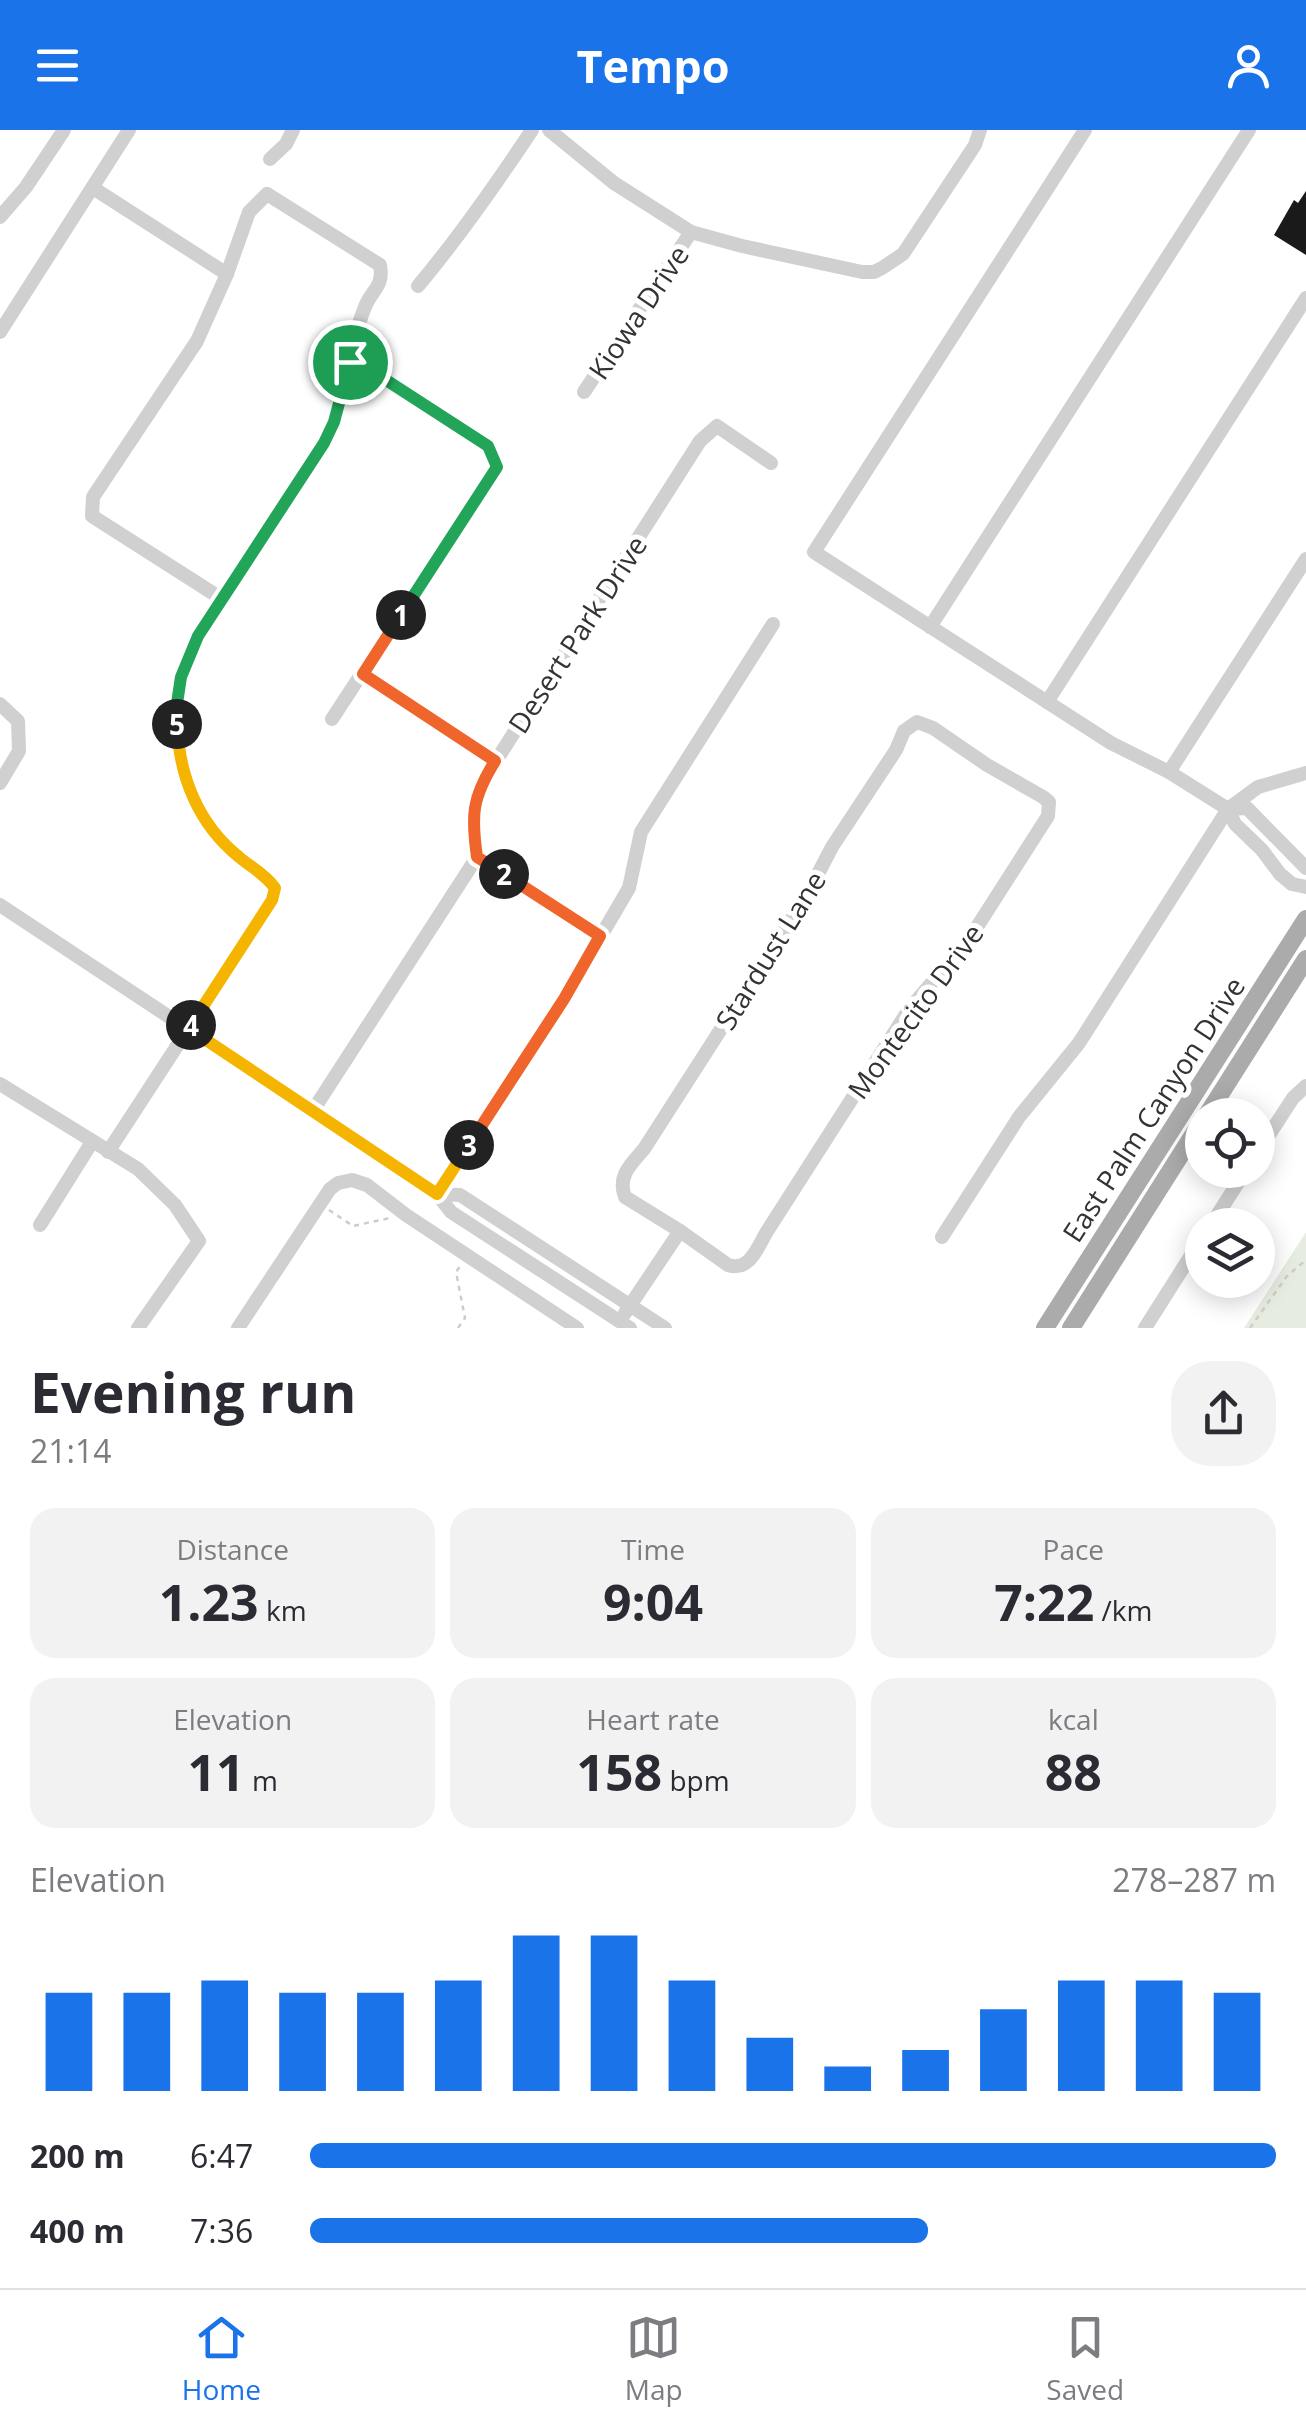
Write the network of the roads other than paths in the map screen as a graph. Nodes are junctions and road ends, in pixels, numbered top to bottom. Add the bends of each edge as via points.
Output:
1 (64, 130) edge
2 (130, 130) edge
3 (294, 130) edge
4 (532, 130) edge
5 (549, 130) edge
6 (980, 130) edge
7 (1085, 130) edge
8 (1249, 130) edge
9 (270, 159) dead end
10 (92, 188) junction
11 (0, 217) edge
12 (691, 232) junction
13 (227, 274) junction
14 (418, 286) dead end
15 (1306, 298) edge
16 (0, 332) edge
17 (350, 362) junction
18 (584, 392) dead end
19 (772, 463) dead end
20 (1306, 559) edge
21 (222, 599) junction
22 (773, 624) dead end
23 (930, 626) junction
24 (363, 674) junction
25 (1048, 702) junction
26 (0, 704) edge
27 (332, 718) dead end
28 (495, 761) junction
29 (987, 766) joint
30 (1169, 772) junction
31 (1306, 772) edge
32 (0, 783) edge
33 (1228, 809) junction
34 (477, 857) junction
35 (1306, 868) edge
36 (1306, 888) edge
37 (0, 906) edge
38 (1306, 920) edge
39 (600, 936) junction
40 (1306, 959) edge
41 (188, 1028) junction
42 (0, 1084) edge
43 (1306, 1086) edge
44 (1218, 1098) edge
45 (312, 1112) junction
46 (1275, 1126) edge
47 (92, 1142) junction
48 (1185, 1149) edge
49 (108, 1152) junction
50 (437, 1194) junction
51 (40, 1225) dead end
52 (680, 1230) junction
53 (942, 1237) dead end
54 (1185, 1265) edge
55 (630, 1305) junction
56 (622, 1326) edge
57 (138, 1328) edge
58 (238, 1328) edge
59 (577, 1328) edge
60 (665, 1328) edge
61 (1046, 1328) edge
62 (1071, 1328) edge
63 (1145, 1328) edge

1 - 11 street
2 - 10 street
3 - 9 street
4 - 14 street
5 - 12 street via 614,183
6 - 12 street via 903,254 874,272
7 - 23 street via 814,552
8 - 23 street
10 - 13 street
10 - 16 street
12 - 18 street, Kiowa Drive
13 - 17 street via 249,212 268,194 380,265 382,280 366,304
13 - 21 street via 197,341 93,497 92,516
15 - 25 street
17 - 21 street via 324,443
17 - 24 street via 488,446 497,467
19 - 28 street, Desert Park Drive via 717,426 700,442
20 - 30 street
21 - 41 street via 181,677 178,748 198,810 275,888
22 - 39 street via 641,832 629,888
23 - 25 street
24 - 27 street
24 - 28 street
25 - 30 street
26 - 32 street via 18,721 19,751
28 - 34 street, Desert Park Drive via 480,786 472,824
29 - 52 street, Montecito Drive via 1043,796 1050,810 968,940 910,1008 752,1258 728,1264
29 - 52 street, Stardust Lane via 924,724 904,731 807,895 622,1178 625,1197
30 - 33 street
31 - 33 street via 1258,786
33 - 35 street via 1247,808
33 - 36 street via 1280,874
33 - 53 street via 1079,1044 1019,1116
34 - 39 street
34 - 45 street
37 - 41 street
38 - 61 main road, East Palm Canyon Drive
39 - 50 street
40 - 44 main road, East Palm Canyon Drive
41 - 45 street
41 - 49 street
42 - 47 street
43 - 46 street
45 - 50 street
47 - 49 street
47 - 51 street
48 - 62 main road, East Palm Canyon Drive
49 - 57 street via 138,1169 199,1241
50 - 55 street via 460,1195
50 - 56 street via 452,1212
52 - 55 street
54 - 63 street
55 - 56 street
55 - 60 street
58 - 59 street via 330,1189 352,1180

